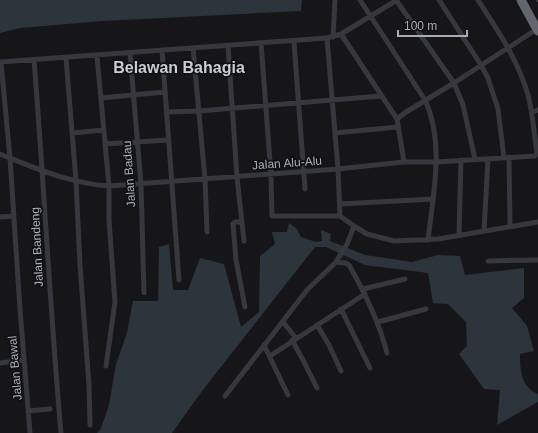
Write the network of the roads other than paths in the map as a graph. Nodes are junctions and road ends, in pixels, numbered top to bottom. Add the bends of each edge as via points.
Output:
1 (335, 0) edge
2 (360, 0) edge
3 (396, 0) edge
4 (439, 0) edge
5 (478, 0) edge
6 (521, 0) edge
7 (370, 16) junction
8 (537, 30) edge
9 (341, 34) junction
10 (333, 37) junction
11 (327, 38) junction
12 (294, 42) junction
13 (261, 43) junction
14 (228, 46) junction
15 (509, 47) junction
16 (194, 48) junction
17 (162, 50) junction
18 (130, 53) junction
19 (97, 56) junction
20 (66, 58) junction
21 (34, 60) junction
22 (0, 62) edge
23 (481, 65) junction
24 (454, 83) junction
25 (165, 92) junction
26 (134, 95) junction
27 (381, 96) junction
28 (101, 98) junction
29 (333, 100) junction
30 (425, 100) junction
31 (299, 103) junction
32 (265, 105) junction
33 (232, 108) junction
34 (538, 110) edge
35 (199, 111) junction
36 (166, 112) junction
37 (532, 112) junction
38 (397, 119) junction
39 (398, 127) junction
40 (104, 130) junction
41 (72, 133) junction
42 (335, 133) junction
43 (168, 140) junction
44 (137, 142) junction
45 (105, 144) junction
46 (0, 154) edge
47 (10, 158) junction
48 (506, 158) junction
49 (475, 159) junction
50 (488, 159) junction
51 (461, 160) junction
52 (404, 162) junction
53 (436, 162) junction
54 (338, 170) junction
55 (43, 171) junction
56 (304, 172) junction
57 (271, 174) junction
58 (237, 177) junction
59 (205, 179) junction
60 (76, 181) junction
61 (172, 182) junction
62 (141, 184) junction
63 (110, 186) junction
64 (305, 189) dead end
65 (433, 199) junction
66 (340, 204) junction
67 (14, 216) junction
68 (340, 216) junction
69 (0, 217) edge
70 (241, 222) junction
71 (538, 222) edge
72 (354, 226) junction
73 (510, 226) junction
74 (484, 231) junction
75 (207, 232) dead end
76 (459, 235) junction
77 (428, 240) junction
78 (244, 242) dead end
79 (338, 260) junction
80 (538, 260) edge
81 (488, 261) dead end
82 (405, 279) dead end
83 (179, 280) dead end
84 (364, 291) junction
85 (144, 293) dead end
86 (244, 307) dead end
87 (341, 309) junction
88 (426, 309) dead end
89 (284, 322) junction
90 (378, 322) junction
91 (317, 324) junction
92 (294, 339) junction
93 (264, 345) junction
94 (387, 353) dead end
95 (270, 356) junction
96 (24, 360) junction
97 (0, 363) edge
98 (106, 366) dead end
99 (370, 368) dead end
100 (340, 371) dead end
101 (317, 388) dead end
102 (288, 395) dead end
103 (225, 396) dead end
104 (50, 409) dead end
105 (28, 411) junction
106 (90, 425) dead end
107 (30, 433) edge
108 (61, 433) edge

1 - 10 street
2 - 7 street
3 - 7 street
3 - 24 street
4 - 23 street
5 - 15 street
6 - 8 highway
7 - 9 street
7 - 30 street
8 - 15 street
9 - 10 street
9 - 27 street
10 - 11 street
11 - 12 street
11 - 29 street
12 - 13 street
12 - 31 street
13 - 14 street
13 - 32 street
14 - 16 street
14 - 33 street
15 - 23 street
15 - 37 street via 525,85
16 - 17 street
16 - 35 street
17 - 18 street
17 - 25 street
18 - 19 street
18 - 26 street, Jalan Badau
19 - 20 street
19 - 28 street
20 - 21 street
20 - 41 street
21 - 22 street
21 - 55 street, Jalan Bandeng
22 - 47 street, Jalan Bawal
23 - 24 street
23 - 48 street via 495,98
24 - 30 street
24 - 49 street via 463,105
25 - 26 street
25 - 36 street
26 - 28 street
26 - 44 street, Jalan Badau
27 - 29 street
27 - 38 street
28 - 40 street
29 - 31 street
29 - 42 street
30 - 38 street
30 - 53 street via 434,127
31 - 32 street
31 - 56 street
32 - 33 street
32 - 57 street
33 - 35 street
33 - 58 street
34 - 37 street
35 - 36 street
35 - 59 street
36 - 43 street
37 - 48 street, Jalan Alu-Alu via 537,155
38 - 39 street
39 - 42 street
39 - 52 street
40 - 41 street
40 - 45 street
41 - 60 street
42 - 54 street
43 - 44 street
43 - 61 street
44 - 45 street
44 - 62 street, Jalan Badau
45 - 63 street
46 - 47 street, Jalan Alu-Alu
47 - 55 street, Jalan Alu-Alu
47 - 67 street, Jalan Bawal
48 - 50 street, Jalan Alu-Alu
48 - 73 street
49 - 50 street, Jalan Alu-Alu
49 - 51 street, Jalan Alu-Alu
50 - 74 street
51 - 53 street, Jalan Alu-Alu
51 - 76 street
52 - 53 street, Jalan Alu-Alu
52 - 54 street, Jalan Alu-Alu
53 - 65 street
54 - 56 street, Jalan Alu-Alu
54 - 66 street
55 - 60 street, Jalan Alu-Alu
55 - 108 street, Jalan Bandeng
56 - 57 street, Jalan Alu-Alu
56 - 64 street
57 - 58 street, Jalan Alu-Alu
57 - 68 street via 272,216
58 - 59 street, Jalan Alu-Alu
58 - 70 street
59 - 61 street, Jalan Alu-Alu
59 - 75 street
60 - 63 street, Jalan Alu-Alu
60 - 106 street
61 - 62 street, Jalan Alu-Alu
61 - 83 street
62 - 63 street, Jalan Alu-Alu
62 - 85 street, Jalan Badau
63 - 98 street via 109,220 115,302
65 - 66 street
65 - 77 street
66 - 68 street
67 - 69 street
67 - 96 street, Jalan Bawal
68 - 72 street
70 - 78 street
70 - 86 street via 233,224
71 - 73 street
72 - 77 street via 367,234 389,240
72 - 79 street
73 - 74 street
74 - 76 street
76 - 77 street
79 - 84 street via 348,265
79 - 89 street via 307,290
80 - 81 street
82 - 84 street
84 - 87 street
84 - 90 street
87 - 91 street
87 - 99 street
88 - 90 street
89 - 92 street
89 - 93 street
90 - 94 street
91 - 92 street
91 - 100 street
92 - 95 street
92 - 101 street
93 - 95 street
93 - 103 street
95 - 102 street
96 - 97 street
96 - 105 street, Jalan Bawal
104 - 105 street
105 - 107 street, Jalan Bawal

